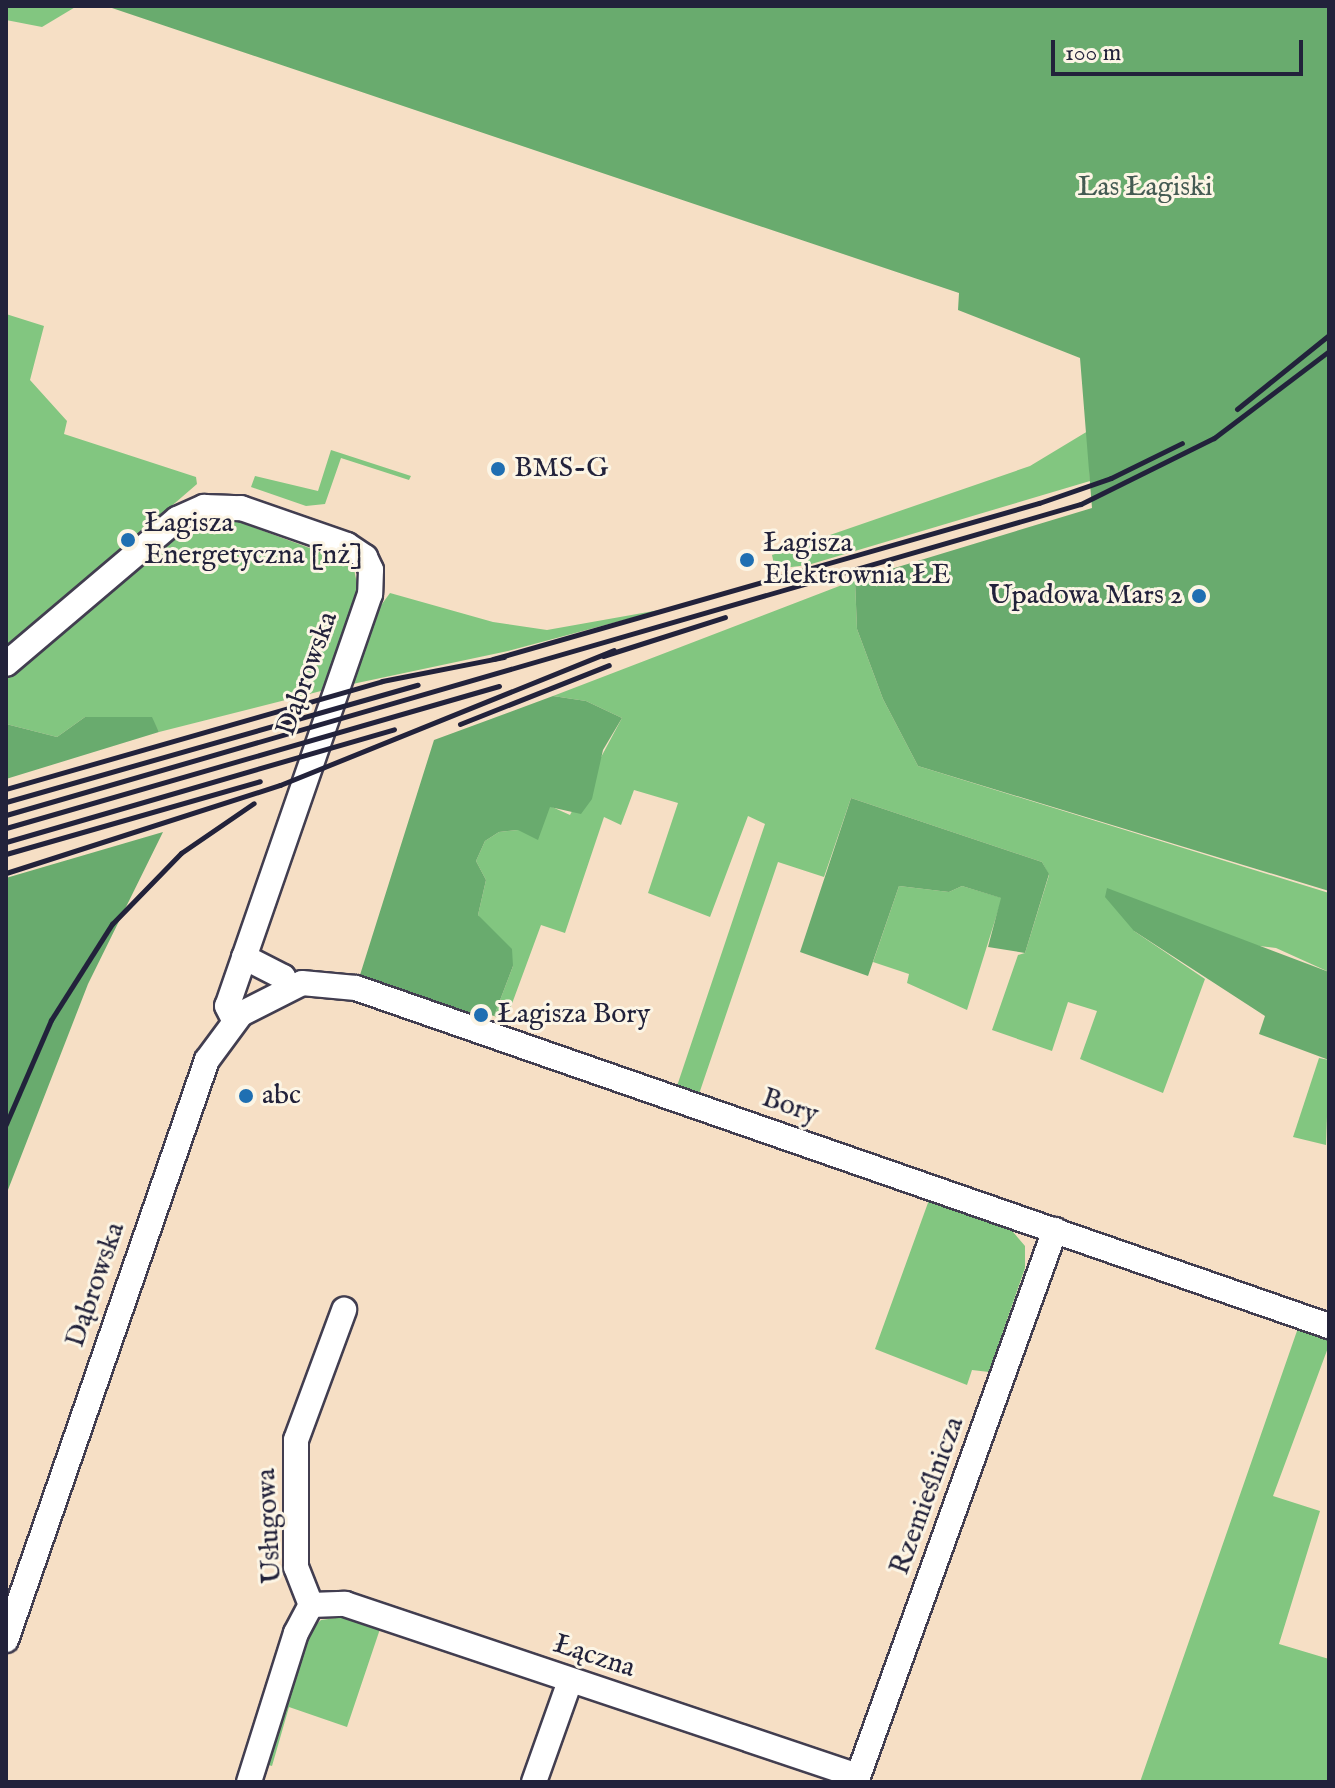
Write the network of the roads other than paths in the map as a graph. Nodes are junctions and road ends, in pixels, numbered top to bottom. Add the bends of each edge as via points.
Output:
1 (6, 664) edge
2 (244, 957) junction
3 (288, 987) junction
4 (234, 1020) junction
5 (1055, 1230) junction
6 (344, 1310) dead end
7 (1329, 1326) edge
8 (311, 1605) junction
9 (6, 1640) edge
10 (570, 1681) junction
11 (857, 1779) edge
12 (249, 1782) edge
13 (534, 1782) edge

1 - 2 street, Dąbrowska via 177,519 212,505 241,508 347,545 365,557 371,570 370,594
2 - 3 street via 283,977
2 - 4 street, Dąbrowska via 227,1006
3 - 4 street, Bory
3 - 5 street, Bory via 319,981 356,988
4 - 9 street, Dąbrowska via 207,1060
5 - 7 street, Bory
5 - 11 street, Rzemieślnicza
6 - 8 street, Usługowa via 296,1440 296,1567
8 - 10 street, Łączna via 345,1604
8 - 12 street, Usługowa via 296,1633
10 - 11 street, Łączna
10 - 13 street

